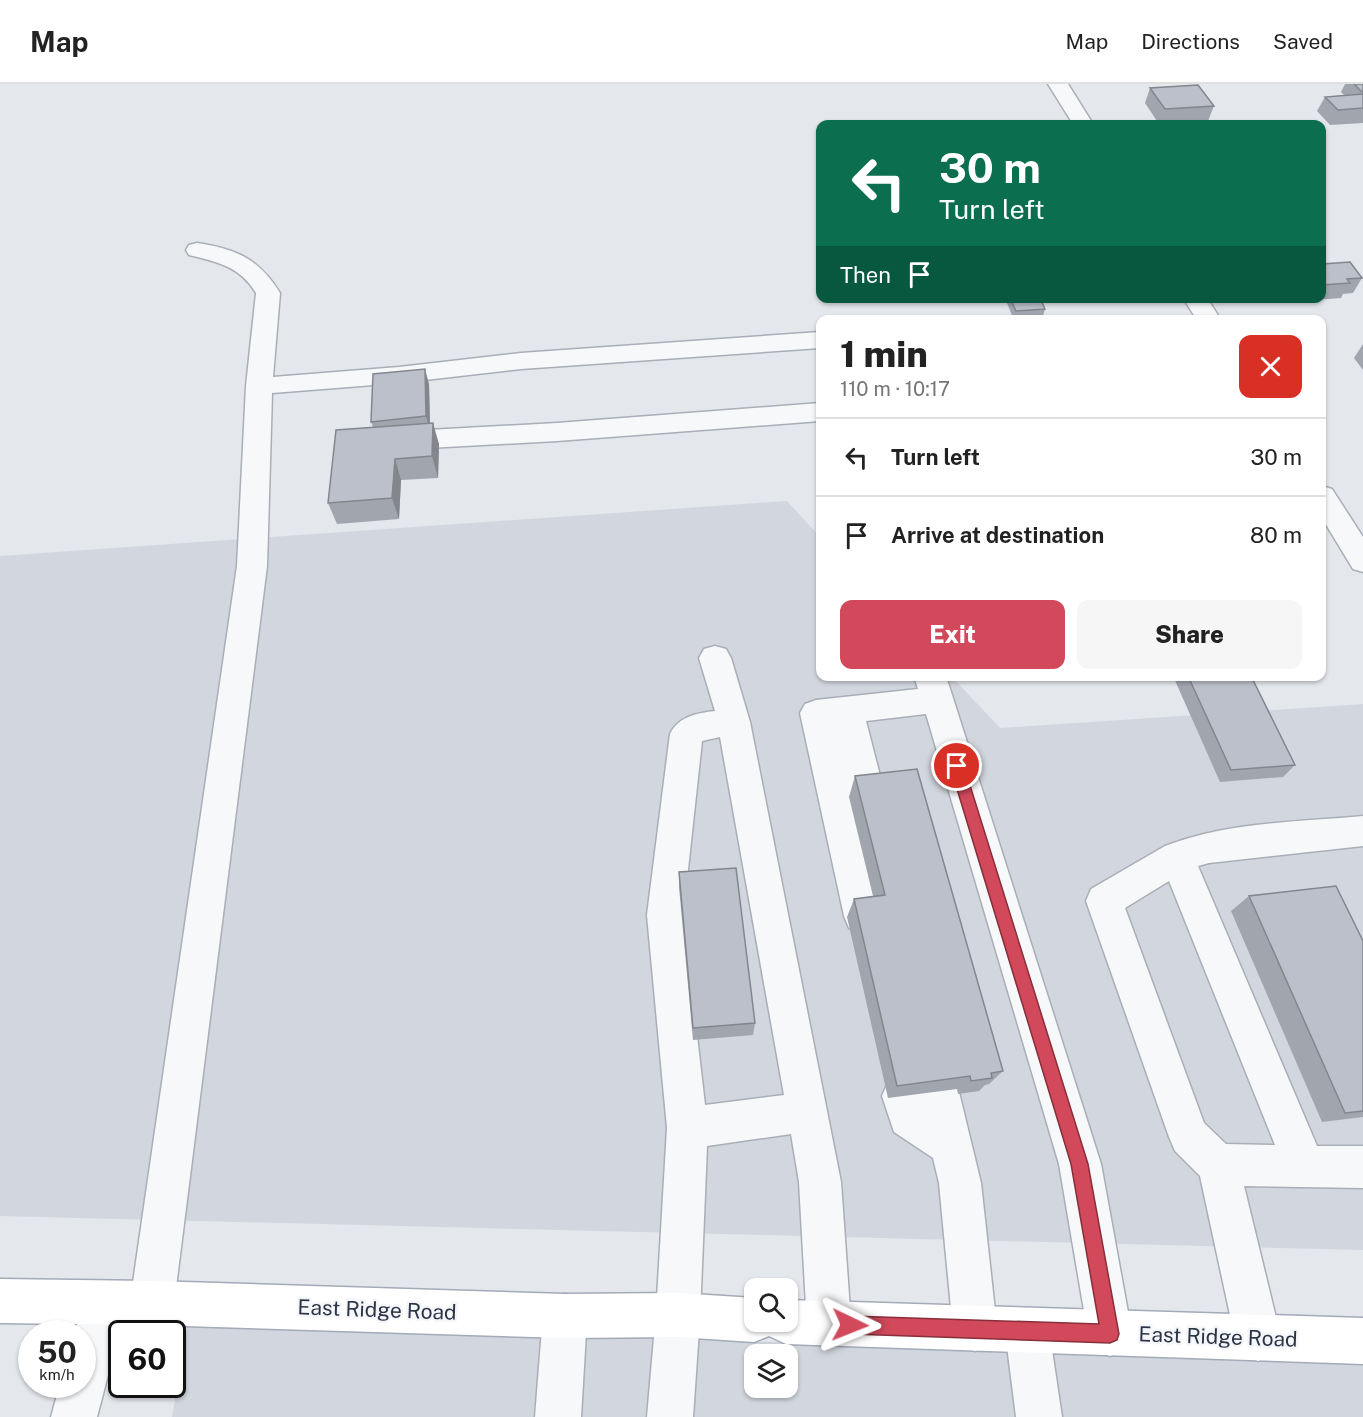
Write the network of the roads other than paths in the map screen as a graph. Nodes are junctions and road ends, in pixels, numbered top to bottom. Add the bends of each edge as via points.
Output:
1 (1058, 84) edge
2 (1080, 120) edge
3 (197, 250) dead end
4 (816, 340) edge
5 (259, 386) junction
6 (816, 411) edge
7 (370, 443) edge
8 (1326, 502) edge
9 (1363, 561) edge
10 (715, 658) dead end
11 (933, 688) edge
12 (832, 711) junction
13 (734, 722) junction
14 (867, 795) edge
15 (1363, 831) edge
16 (1177, 857) junction
17 (862, 915) edge
18 (921, 1094) edge
19 (807, 1112) junction
20 (687, 1128) junction
21 (1218, 1165) junction
22 (1304, 1165) junction
23 (1363, 1167) edge
24 (0, 1301) edge
25 (105, 1302) junction
26 (152, 1303) junction
27 (678, 1315) junction
28 (565, 1316) junction
29 (744, 1319) edge
30 (798, 1323) edge
31 (829, 1324) junction
32 (975, 1329) junction
33 (1027, 1330) junction
34 (1110, 1334) junction
35 (1258, 1338) junction
36 (1363, 1341) edge
37 (74, 1417) edge
38 (558, 1417) edge
39 (670, 1417) edge
40 (1039, 1417) edge

1 - 2 street
3 - 5 street via 232,257 261,279 268,293
4 - 5 street via 521,361
5 - 26 street via 252,566
6 - 7 street
8 - 9 street
10 - 13 street
11 - 12 street
11 - 34 street via 1080,1164
12 - 14 street
12 - 17 street
13 - 19 street
13 - 20 street via 700,726 686,734 668,874 665,928
15 - 16 street via 1209,847
16 - 21 street via 1104,901 1189,1137
16 - 22 street
18 - 32 street via 908,1118 951,1145 960,1183
19 - 20 street
19 - 31 street via 820,1182
20 - 27 street
21 - 22 street
21 - 35 street
22 - 23 street
24 - 25 main road, East Ridge Road
25 - 26 main road, East Ridge Road
25 - 37 street
26 - 28 main road, East Ridge Road
27 - 28 main road, East Ridge Road
27 - 29 main road, East Ridge Road
27 - 39 street
28 - 38 street
30 - 31 main road, East Ridge Road
31 - 32 main road, East Ridge Road
32 - 33 main road, East Ridge Road
33 - 34 main road, East Ridge Road
33 - 40 street
34 - 35 main road, East Ridge Road
35 - 36 main road, East Ridge Road

